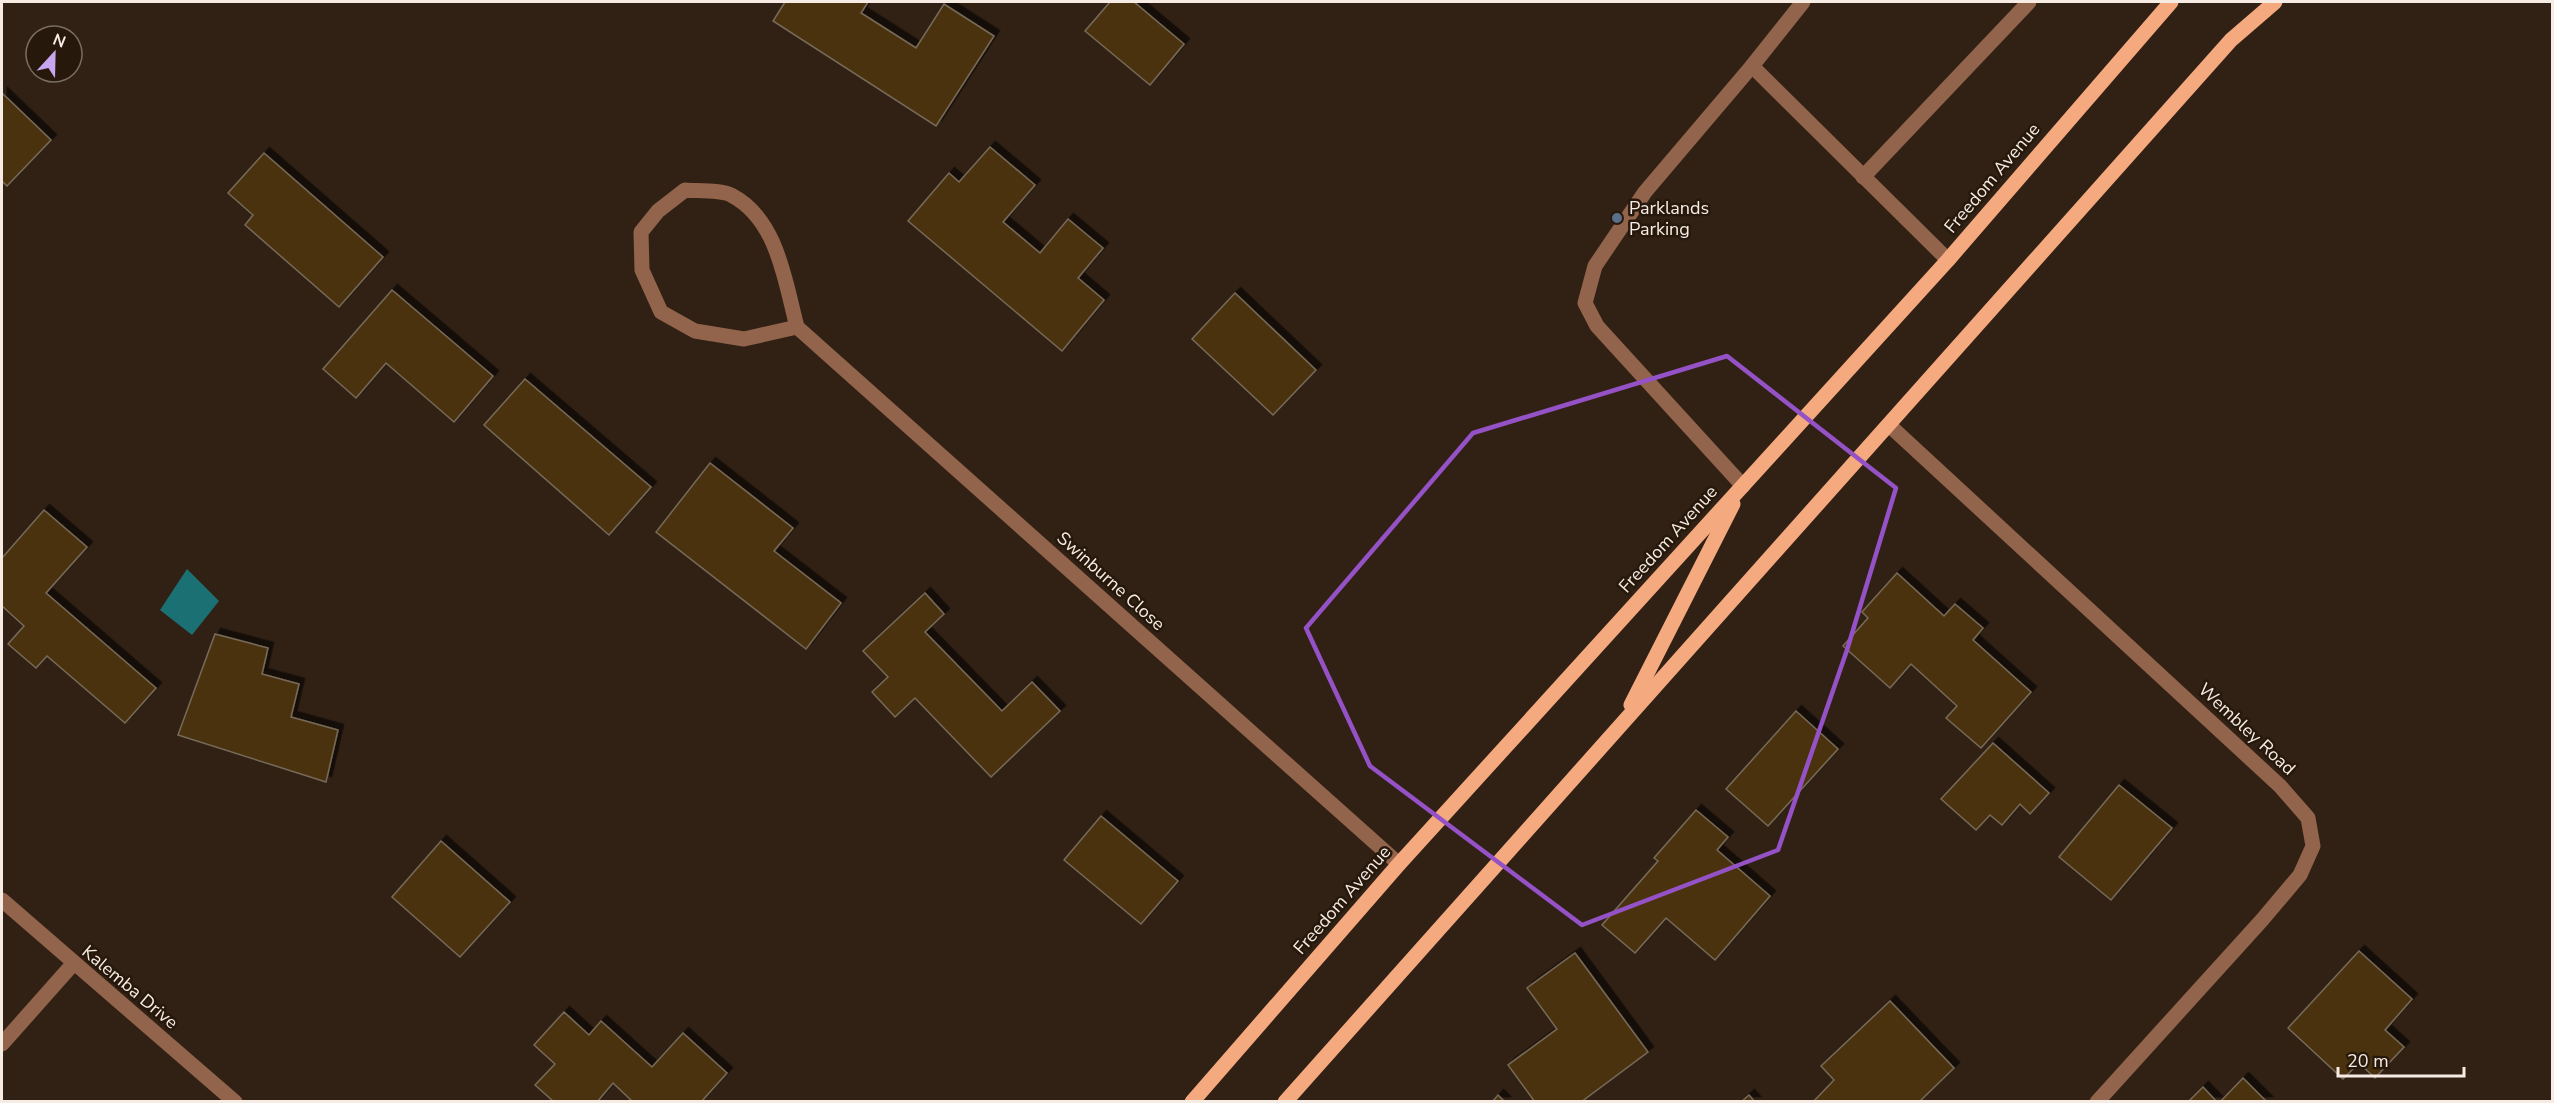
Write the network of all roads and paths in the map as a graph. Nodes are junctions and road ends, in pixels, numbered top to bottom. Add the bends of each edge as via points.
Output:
1 (1803, 2) edge
2 (2029, 2) edge
3 (2171, 2) edge
4 (2275, 2) edge
5 (1752, 66) junction
6 (1863, 177) junction
7 (1948, 260) junction
8 (798, 327) junction
9 (1889, 425) junction
10 (1743, 486) junction
11 (1621, 725) junction
12 (1399, 864) junction
13 (2, 900) edge
14 (73, 964) junction
15 (2, 1044) edge
16 (235, 1101) edge
17 (1192, 1101) edge
18 (1285, 1101) edge
19 (2097, 1101) edge

1 - 5 street
2 - 6 street
3 - 7 main road, Freedom Avenue
4 - 9 main road via 2231,40
5 - 6 street
5 - 10 street via 1645,192 1595,266 1585,303 1597,326
6 - 7 street
7 - 10 main road, Freedom Avenue
8 - 8 street via 776,248 757,216 730,194 685,189 658,211 641,232 642,270 661,312 695,330 744,339
8 - 12 street, Swinburne Close
9 - 11 main road
9 - 19 street, Wembley Road via 2280,786 2308,818 2313,846 2300,875
10 - 11 main road
10 - 12 main road, Freedom Avenue
11 - 18 main road
12 - 17 main road, Freedom Avenue
13 - 14 street, Kalemba Drive
14 - 15 street
14 - 16 street, Kalemba Drive

